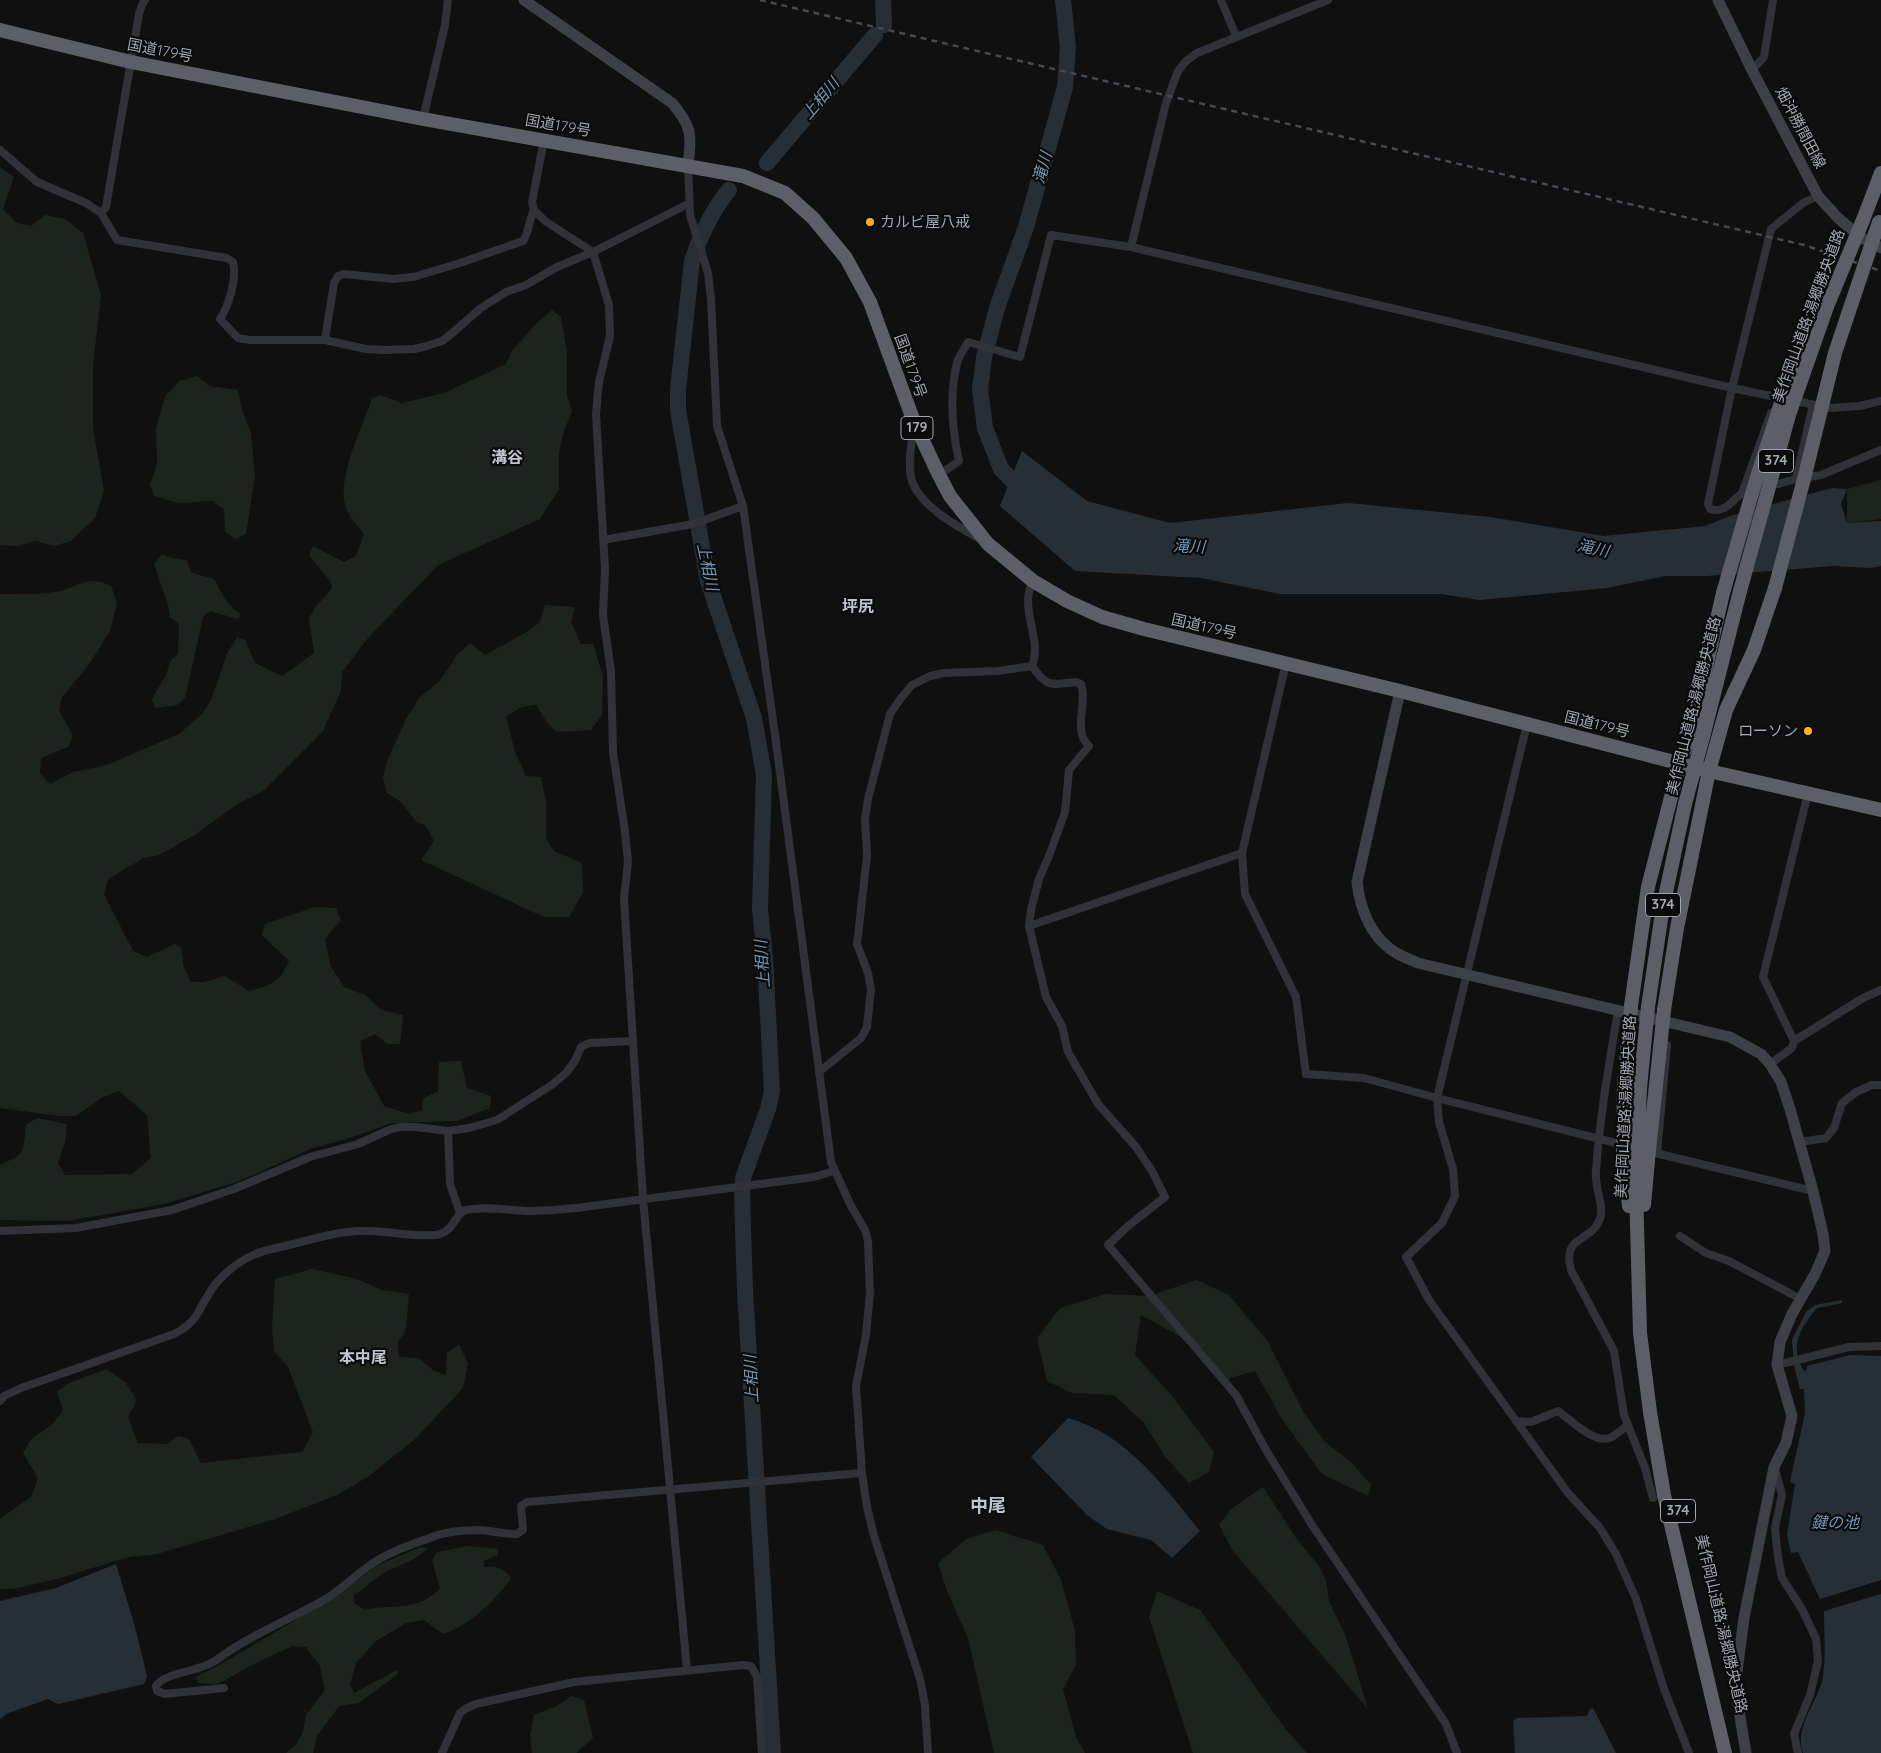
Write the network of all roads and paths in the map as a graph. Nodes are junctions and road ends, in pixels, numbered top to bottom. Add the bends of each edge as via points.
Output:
1 (145, 0) edge
2 (448, 0) edge
3 (524, 0) edge
4 (1221, 0) edge
5 (1328, 0) edge
6 (1718, 0) edge
7 (1773, 0) edge
8 (0, 30) edge
9 (1236, 36) junction
10 (130, 62) junction
11 (1752, 70) junction
12 (423, 119) junction
13 (544, 140) junction
14 (0, 150) edge
15 (688, 165) junction
16 (1881, 174) edge
17 (1818, 196) junction
18 (688, 204) junction
19 (534, 210) junction
20 (101, 213) junction
21 (1880, 220) edge
22 (1132, 247) junction
23 (1881, 248) edge
24 (593, 252) junction
25 (1818, 332) junction
26 (325, 340) junction
27 (1732, 388) junction
28 (1777, 397) junction
29 (1881, 401) edge
30 (1813, 405) junction
31 (914, 422) junction
32 (1881, 450) edge
33 (939, 475) junction
34 (1796, 479) junction
35 (1742, 494) junction
36 (743, 506) junction
37 (603, 540) junction
38 (988, 544) junction
39 (1033, 580) junction
40 (1286, 663) junction
41 (1032, 666) junction
42 (1400, 691) junction
43 (1527, 724) junction
44 (1680, 762) junction
45 (1709, 771) junction
46 (1808, 793) junction
47 (1881, 810) edge
48 (1242, 853) junction
49 (1029, 926) junction
50 (1467, 976) junction
51 (1881, 990) edge
52 (1624, 1008) junction
53 (1669, 1023) junction
54 (632, 1041) junction
55 (1794, 1041) junction
56 (1770, 1064) junction
57 (819, 1072) junction
58 (1881, 1085) edge
59 (1437, 1098) junction
60 (448, 1131) junction
61 (1598, 1138) junction
62 (1800, 1142) junction
63 (1647, 1157) junction
64 (834, 1170) junction
65 (1813, 1191) junction
66 (643, 1199) junction
67 (460, 1213) junction
68 (0, 1231) edge
69 (1680, 1236) dead end
70 (1639, 1261) junction
71 (1801, 1299) junction
72 (1881, 1346) edge
73 (1778, 1365) junction
74 (0, 1400) edge
75 (1516, 1422) junction
76 (1628, 1425) junction
77 (1774, 1467) junction
78 (862, 1473) junction
79 (670, 1490) junction
80 (1653, 1498) dead end
81 (687, 1670) junction
82 (224, 1688) dead end
83 (442, 1753) edge
84 (762, 1753) edge
85 (928, 1753) edge
86 (1457, 1753) edge
87 (1689, 1753) edge
88 (1725, 1753) edge
89 (1735, 1753) edge
90 (1746, 1753) edge
91 (1798, 1753) edge

1 - 10 street via 139,14
2 - 12 street
3 - 15 street via 672,103 684,118 690,135
4 - 9 street
5 - 9 street
6 - 11 street, 畑沖勝間田線
7 - 11 street via 1764,57
8 - 10 highway, 国道179号 / 179
9 - 22 street via 1197,53 1178,71 1166,103
10 - 12 highway, 国道179号 / 179
10 - 20 street via 106,207
11 - 17 street, 畑沖勝間田線
12 - 13 highway, 国道179号 / 179
13 - 15 highway, 国道179号 / 179
13 - 19 street via 532,202
14 - 20 street via 38,182
15 - 18 street
15 - 31 highway, 国道179号 / 179 via 743,176 785,193 813,218 846,258 870,302
16 - 25 highway, 美作岡山道路;湯郷勝央道路 / 374, bridge
17 - 23 street, 畑沖勝間田線 via 1860,237
17 - 27 street via 1803,203 1772,229
18 - 24 street
18 - 36 street via 708,273 717,426
19 - 24 street via 545,221
19 - 26 street via 523,241 457,264 403,279 338,276 334,283
20 - 26 street via 117,240 227,258 233,262 233,278 220,319 238,338
21 - 45 highway, bridge via 1835,353 1775,588 1754,650 1726,710
22 - 27 street
22 - 33 street via 1051,234 1020,357 968,342 957,362 953,434 958,461
24 - 26 street via 495,299 442,341 404,349 366,350
24 - 37 street via 609,305 610,336 598,382 596,414
25 - 44 highway, bridge via 1798,360 1754,484 1723,593 1690,737
25 - 63 highway, 美作岡山道路;湯郷勝央道路 / 374, bridge via 1789,415 1740,591 1685,804 1663,906 1640,1088
27 - 28 street
27 - 35 street via 1708,504 1710,509 1722,510
28 - 30 street
28 - 35 street
29 - 30 street via 1829,408
30 - 34 street
31 - 33 highway, 国道179号 / 179
31 - 38 street via 910,464 912,481 923,500 950,522
32 - 34 street via 1821,475
33 - 38 highway, 国道179号 / 179 via 950,496
34 - 35 street
36 - 37 street via 703,522
36 - 57 street
37 - 54 street via 603,615 611,671 613,752 628,861 624,900
38 - 39 highway, 国道179号 / 179
39 - 40 highway, 国道179号 / 179 via 1067,602 1102,617
39 - 41 street via 1027,595 1034,640
40 - 42 highway, 国道179号 / 179
40 - 48 street
41 - 49 street via 1046,683 1081,684 1082,738 1089,746 1069,770 1065,812 1038,878
41 - 57 street via 930,676 912,685 890,714 865,819 866,856 858,944 871,989 867,1027 861,1038
42 - 43 highway, 国道179号 / 179
42 - 50 street via 1357,882 1359,900 1370,926 1390,948 1418,963
43 - 44 highway, 国道179号 / 179
43 - 50 street
44 - 45 highway, 国道179号 / 179
44 - 52 highway via 1648,887
45 - 46 highway, 国道179号 / 179
45 - 63 highway, bridge via 1677,928
46 - 47 highway, 国道179号 / 179
46 - 55 street via 1764,976
48 - 49 street
48 - 59 street via 1245,894 1296,997 1306,1074 1364,1078
49 - 86 street via 1046,997 1062,1026 1068,1052 1098,1104 1136,1147 1165,1197 1108,1245 1236,1395 1312,1525 1446,1724
50 - 52 street
50 - 59 street
51 - 55 street
52 - 53 street
52 - 61 street via 1601,1108
52 - 70 highway, bridge via 1623,1155
53 - 56 street via 1730,1037 1761,1054
53 - 63 street
54 - 60 street via 589,1043 582,1047 566,1073 553,1084 497,1120
54 - 66 street
55 - 56 street via 1792,1048
56 - 62 street via 1781,1082
57 - 64 street
58 - 62 street via 1856,1092 1842,1103 1834,1128 1826,1138
59 - 61 street
59 - 75 street via 1438,1122 1453,1169 1455,1196 1442,1223 1406,1258 1429,1300
60 - 67 street via 449,1175
60 - 68 street via 416,1126 395,1129 358,1144 310,1157 234,1189 172,1210 76,1228
61 - 63 street
61 - 76 street via 1595,1177 1601,1214 1596,1228 1569,1250 1568,1259 1614,1351
62 - 65 street
63 - 65 street
63 - 70 highway, 美作岡山道路;湯郷勝央道路 / 374 via 1636,1197
64 - 66 street via 814,1177
64 - 78 street via 868,1240 870,1292 856,1386
65 - 71 street via 1825,1251
66 - 67 street via 544,1211 485,1209
66 - 79 street
67 - 74 street via 447,1231 437,1235 349,1232 254,1255 223,1276 188,1327 21,1388
69 - 71 street via 1706,1253 1729,1261
70 - 88 highway, 美作岡山道路;湯郷勝央道路 / 374 via 1640,1333 1657,1458
70 - 89 highway, 美作岡山道路;湯郷勝央道路 / 374 via 1674,1495
71 - 73 street via 1780,1342
72 - 73 street via 1849,1347
73 - 77 street via 1792,1416 1786,1443
75 - 76 street via 1531,1422 1558,1411 1601,1440 1611,1438
75 - 87 street via 1568,1493 1600,1528 1616,1554 1636,1599 1664,1689
76 - 80 street
77 - 90 street via 1744,1618 1735,1687
77 - 91 street via 1782,1495 1775,1528 1782,1578 1816,1639 1818,1661 1810,1696 1794,1734
78 - 79 street
78 - 85 street via 874,1536 920,1679
79 - 81 street
79 - 82 street via 527,1502 521,1506 523,1530 518,1534 480,1530 453,1531 436,1536 370,1565 341,1590 227,1651 212,1663 160,1681 156,1686 165,1694
81 - 83 street via 574,1682 476,1704 460,1713
81 - 84 street via 752,1666 757,1677

